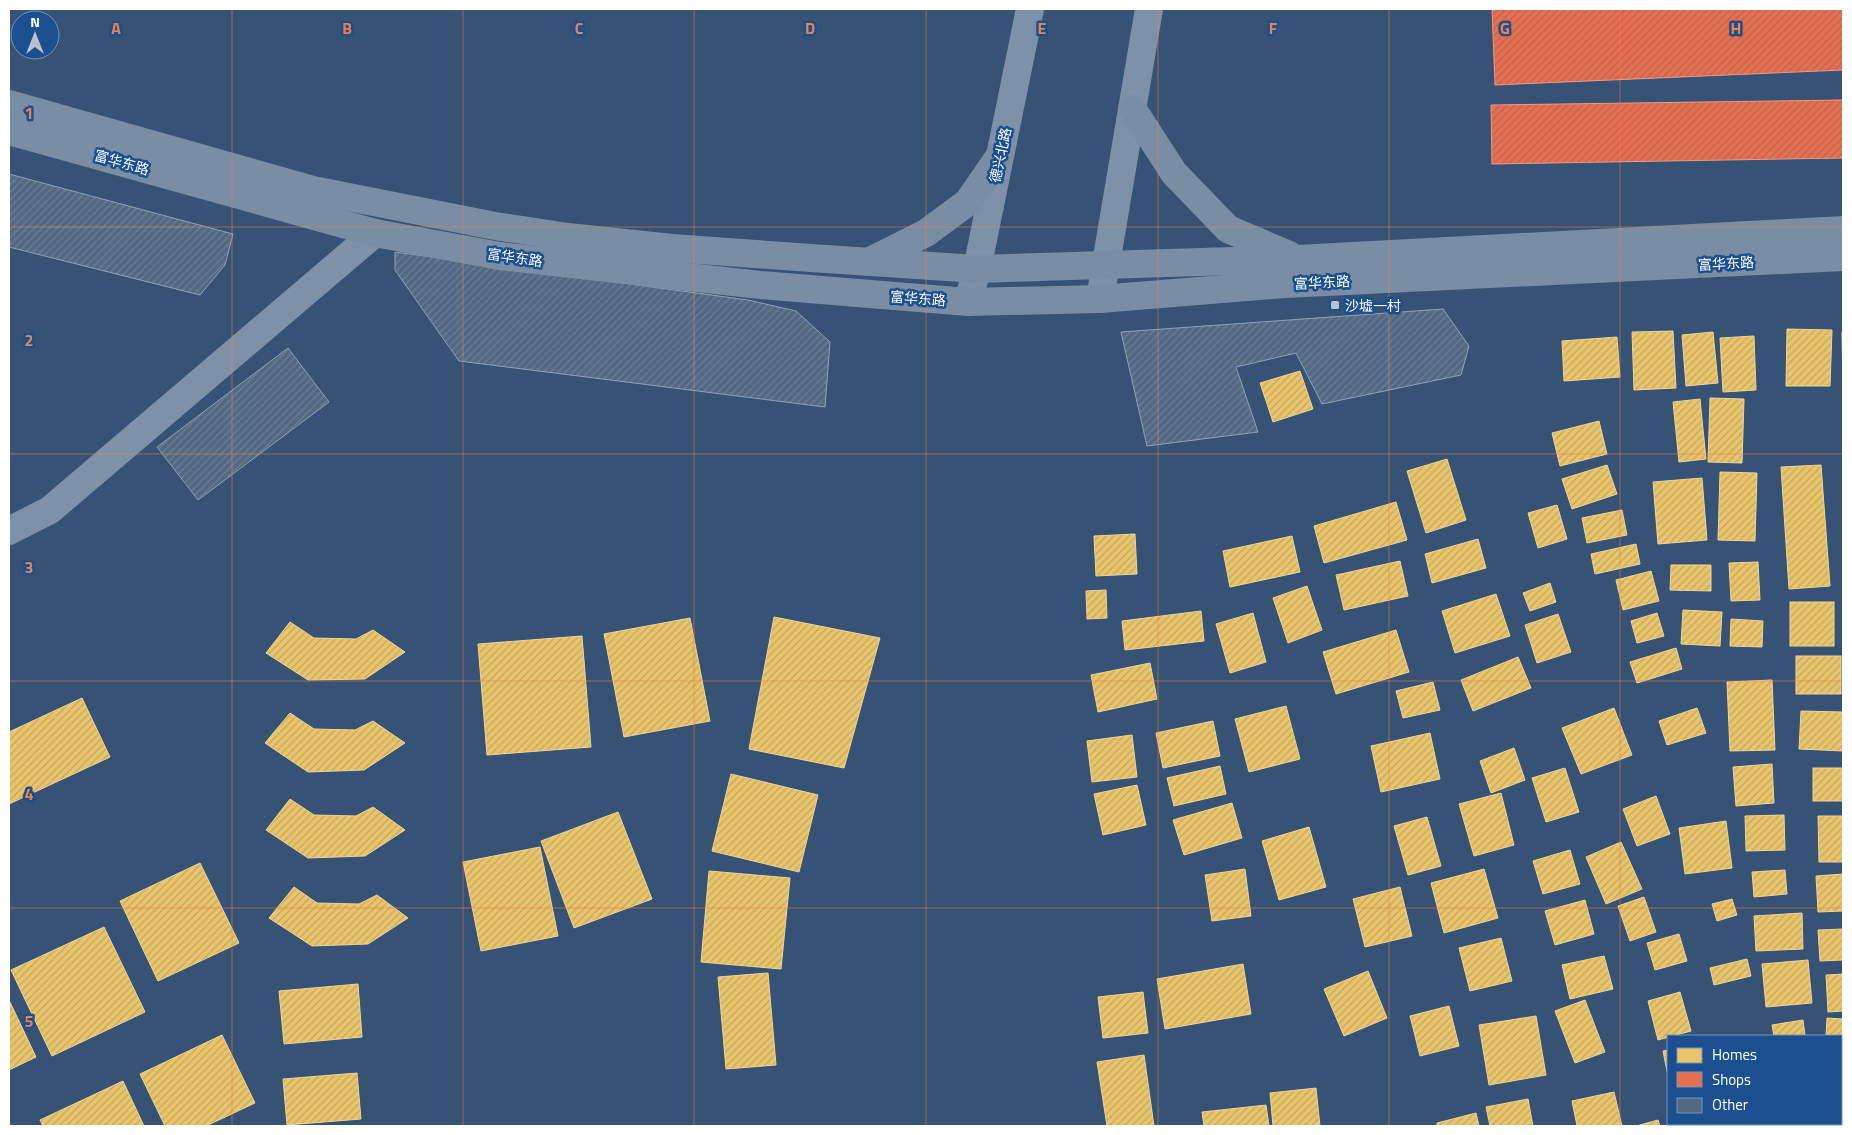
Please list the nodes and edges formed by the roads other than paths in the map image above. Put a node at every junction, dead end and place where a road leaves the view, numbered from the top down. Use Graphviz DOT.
graph roads {
  1 [pos="1030,9"];
  2 [pos="1149,9"];
  3 [pos="9,104"];
  4 [pos="1132,108"];
  5 [pos="9,131"];
  6 [pos="999,157"];
  7 [pos="1843,230"];
  8 [pos="375,233"];
  9 [pos="1843,257"];
  10 [pos="1297,259"];
  11 [pos="868,262"];
  12 [pos="1106,265"];
  13 [pos="976,269"];
  14 [pos="1100,299"];
  15 [pos="968,302"];
  16 [pos="9,531"];
  1 -- 6 [label="street, 德兴北路"];
  2 -- 4 [label="street"];
  3 -- 11 [label="main road, 富华东路"];
  4 -- 10 [label="main road"];
  4 -- 12 [label="street"];
  5 -- 8 [label="main road, 富华东路"];
  6 -- 11 [label="main road"];
  6 -- 13 [label="street, 德兴北路"];
  7 -- 10 [label="main road, 富华东路"];
  8 -- 15 [label="main road, 富华东路"];
  8 -- 16 [label="street"];
  9 -- 14 [label="main road, 富华东路"];
  10 -- 12 [label="main road, 富华东路"];
  11 -- 13 [label="main road, 富华东路"];
  12 -- 13 [label="main road, 富华东路"];
  12 -- 14 [label="street"];
  13 -- 15 [label="street, 德兴北路"];
  14 -- 15 [label="main road, 富华东路"];
}
